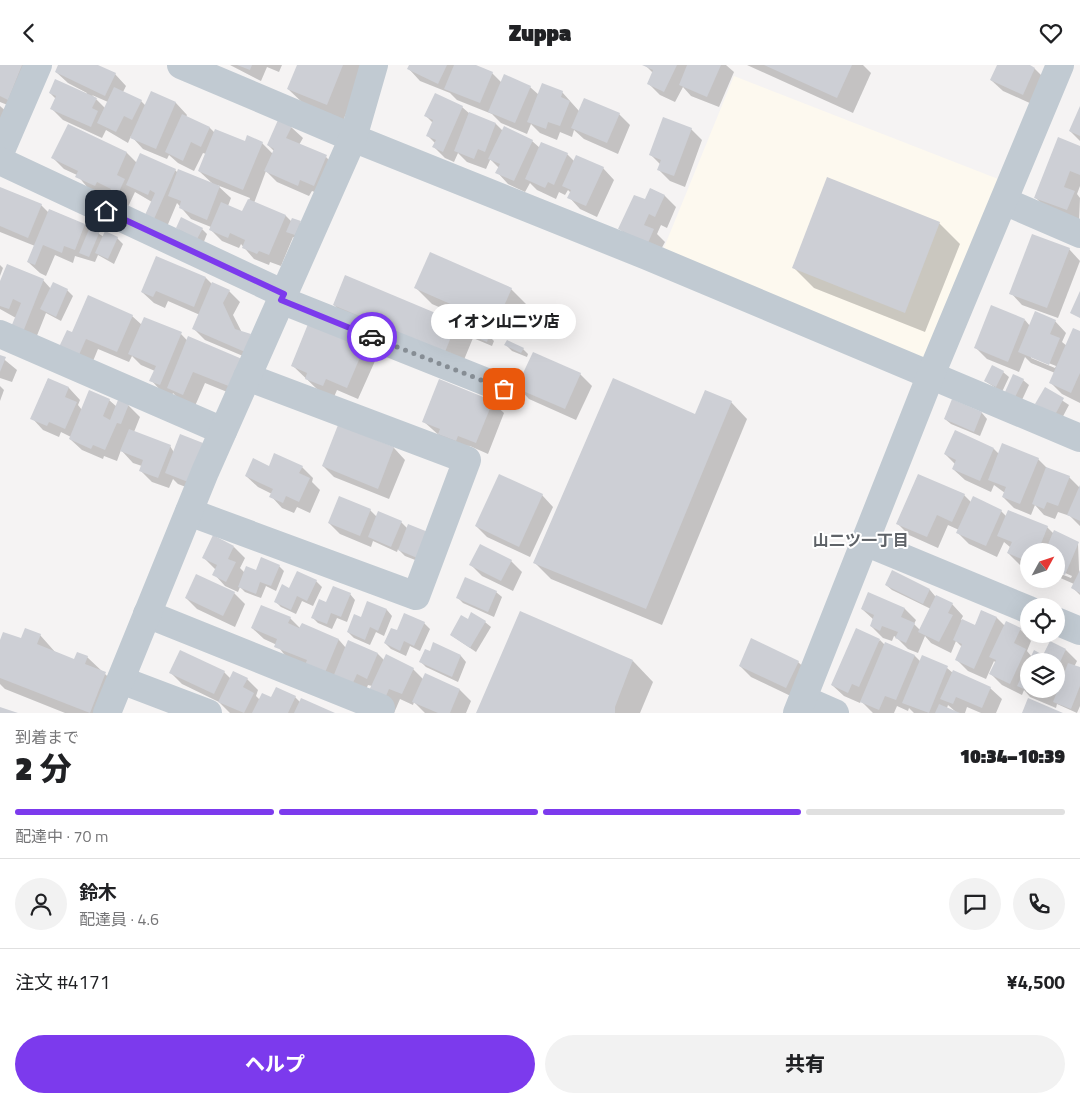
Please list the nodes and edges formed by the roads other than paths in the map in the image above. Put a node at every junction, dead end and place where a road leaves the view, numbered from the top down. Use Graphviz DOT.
graph roads {
  1 [pos="38,65"];
  2 [pos="181,65"];
  3 [pos="374,65"];
  4 [pos="1060,65"];
  5 [pos="353,138"];
  6 [pos="0,153"];
  7 [pos="0,161"];
  8 [pos="1004,201"];
  9 [pos="1080,235"];
  10 [pos="282,297"];
  11 [pos="0,334"];
  12 [pos="247,377"];
  13 [pos="930,377"];
  14 [pos="504,389"];
  15 [pos="223,431"];
  16 [pos="1080,438"];
  17 [pos="188,512"];
  18 [pos="865,542"];
  19 [pos="1020,606"];
  20 [pos="147,614"];
  21 [pos="1065,625"];
  22 [pos="1080,631"];
  23 [pos="121,679"];
  24 [pos="800,706"];
  25 [pos="381,708"];
  26 [pos="107,713"];
  27 [pos="208,713"];
  28 [pos="835,713"];
  1 -- 6 [label="street"];
  2 -- 5 [label="street"];
  3 -- 5 [label="street"];
  4 -- 8 [label="street"];
  5 -- 10 [label="street"];
  5 -- 13 [label="street"];
  7 -- 10 [label="street"];
  8 -- 9 [label="street"];
  8 -- 13 [label="street"];
  10 -- 12 [label="street"];
  10 -- 14 [label="street"];
  11 -- 15 [label="street"];
  12 -- 15 [label="street"];
  12 -- 17 [label="street"];
  13 -- 16 [label="street"];
  13 -- 18 [label="street"];
  15 -- 17 [label="street"];
  17 -- 20 [label="street"];
  18 -- 19 [label="street"];
  18 -- 24 [label="street"];
  20 -- 23 [label="street"];
  20 -- 25 [label="street"];
  21 -- 22 [label="street"];
  23 -- 26 [label="street"];
  23 -- 27 [label="street"];
  24 -- 28 [label="street"];
}
